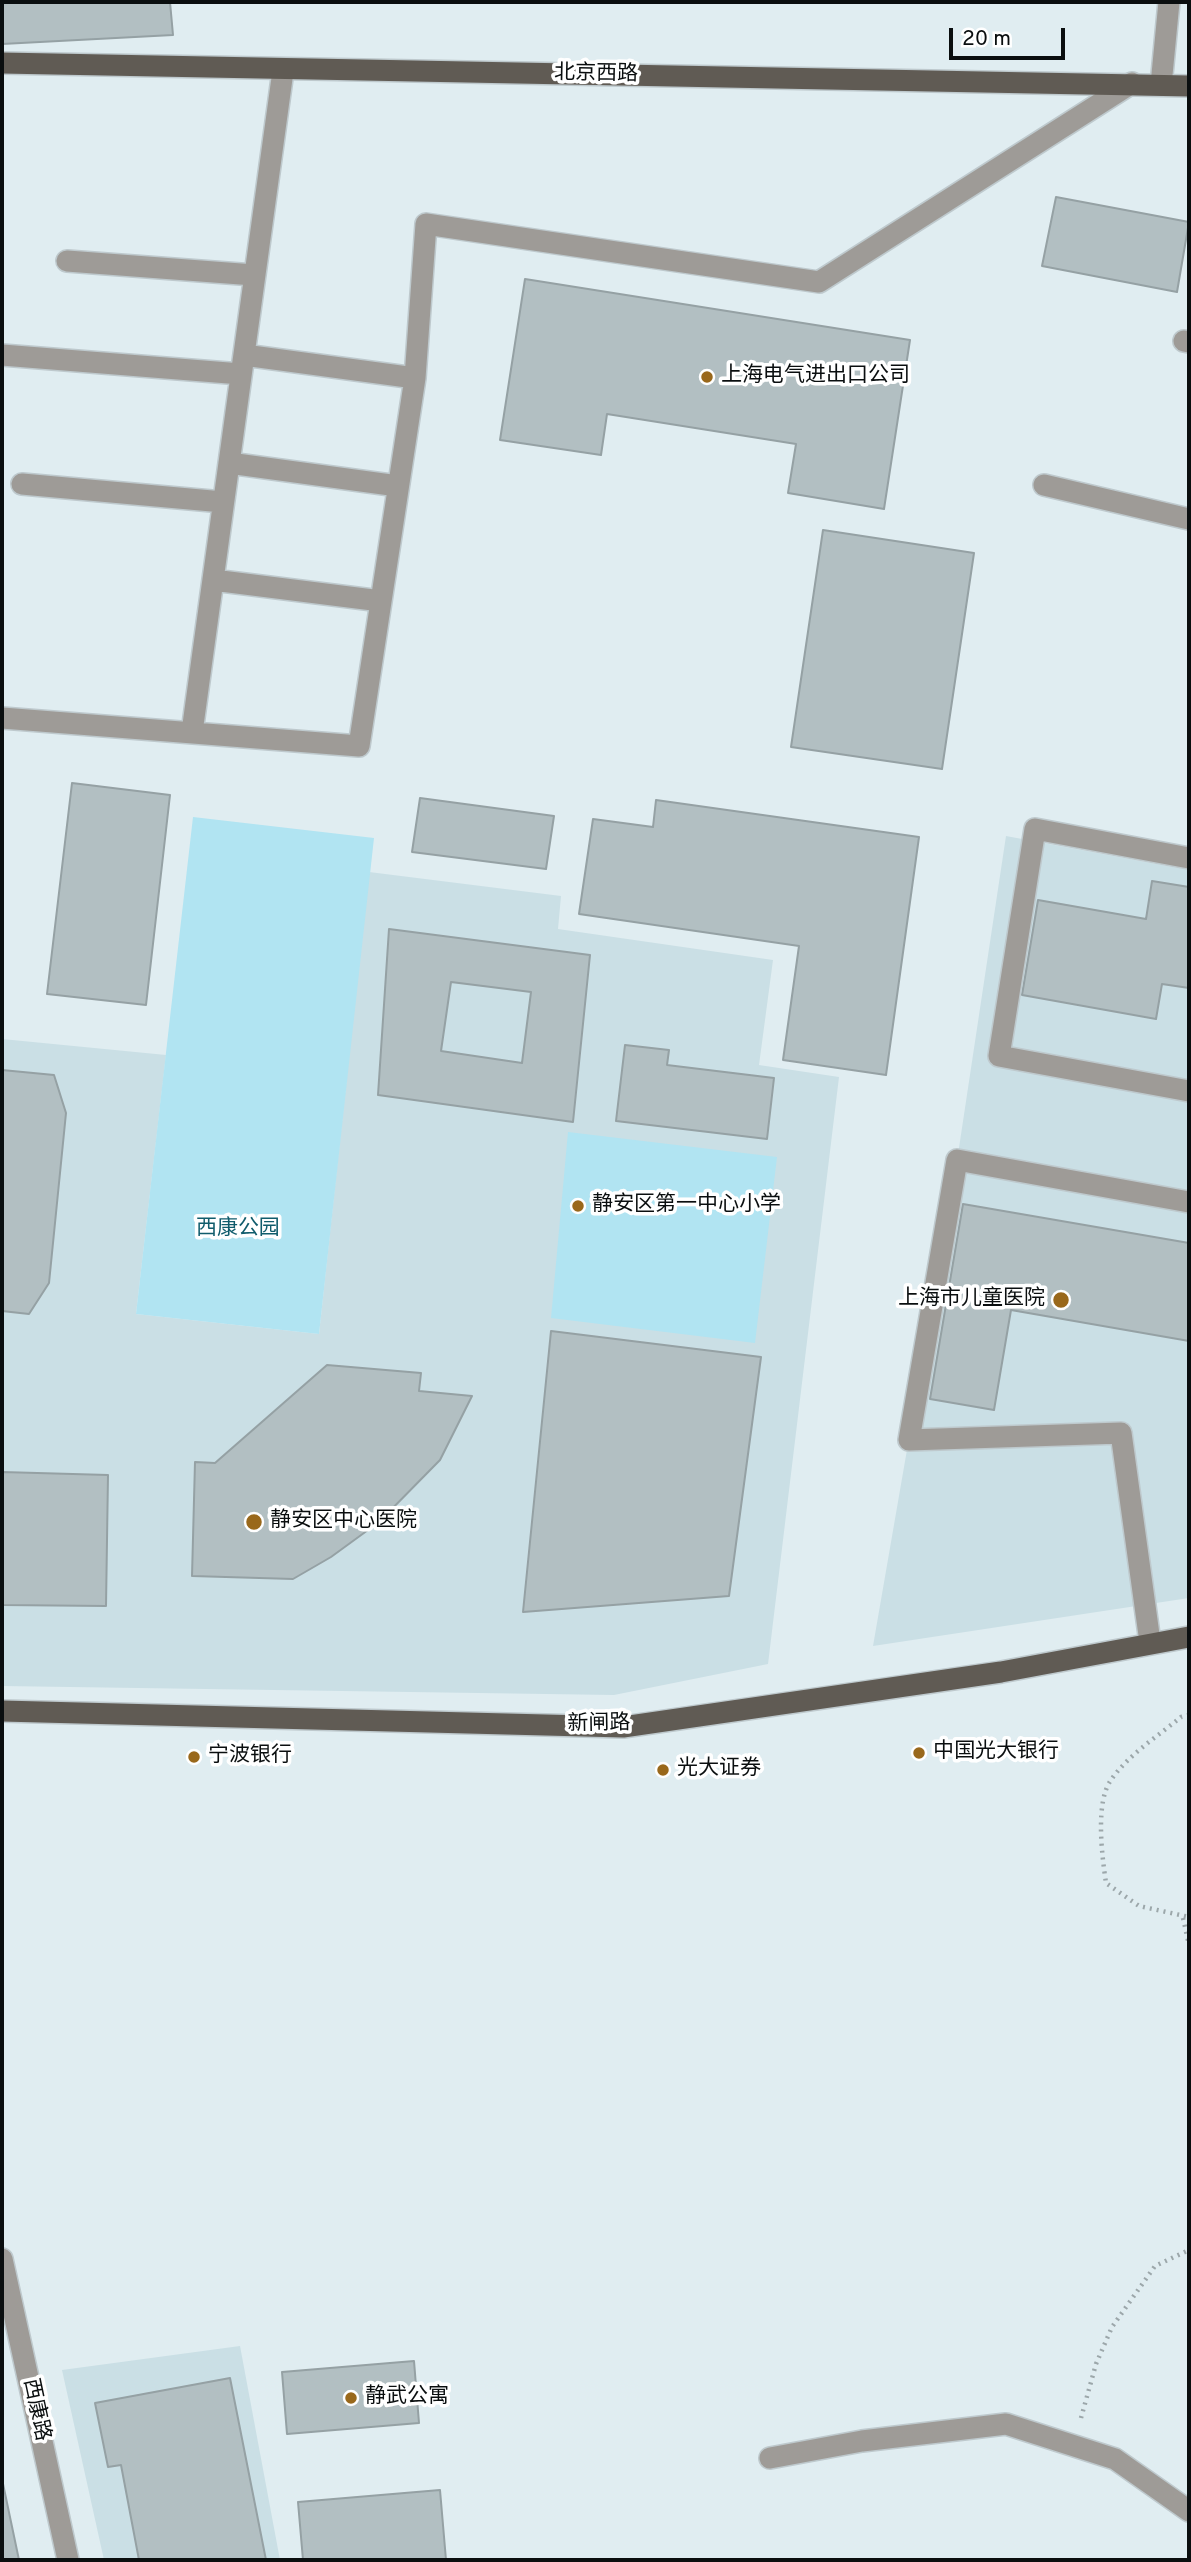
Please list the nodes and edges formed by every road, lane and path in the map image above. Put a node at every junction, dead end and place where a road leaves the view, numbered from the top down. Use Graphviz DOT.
graph roads {
  1 [pos="1169,2"];
  2 [pos="2,63"];
  3 [pos="283,71"];
  4 [pos="1132,83"];
  5 [pos="1161,85"];
  6 [pos="1189,86"];
  7 [pos="67,261"];
  8 [pos="254,275"];
  9 [pos="2,355"];
  10 [pos="242,364"];
  11 [pos="415,378"];
  12 [pos="229,463"];
  13 [pos="22,484"];
  14 [pos="1044,485"];
  15 [pos="398,486"];
  16 [pos="223,502"];
  17 [pos="1189,519"];
  18 [pos="213,580"];
  19 [pos="381,601"];
  20 [pos="2,719"];
  21 [pos="192,732"];
  22 [pos="1189,858"];
  23 [pos="1189,1091"];
  24 [pos="1189,1202"];
  25 [pos="1189,1637"];
  26 [pos="1150,1642"];
  27 [pos="2,1711"];
  28 [pos="1189,1715"];
  29 [pos="1186,1918"];
  30 [pos="1189,1945"];
  31 [pos="1189,2250"];
  32 [pos="2,2259"];
  33 [pos="1073,2445"];
  34 [pos="770,2458"];
  35 [pos="1189,2511"];
  36 [pos="68,2560"];
  1 -- 5 [label="street"];
  2 -- 3 [label="main road, 北京西路"];
  3 -- 4 [label="main road, 北京西路"];
  3 -- 8 [label="street"];
  4 -- 5 [label="main road, 北京西路"];
  4 -- 11 [label="street"];
  5 -- 6 [label="main road, 北京西路"];
  7 -- 8 [label="street"];
  8 -- 10 [label="street"];
  9 -- 10 [label="street"];
  10 -- 11 [label="street"];
  10 -- 12 [label="street"];
  11 -- 15 [label="street"];
  12 -- 15 [label="street"];
  12 -- 16 [label="street"];
  13 -- 16 [label="street"];
  14 -- 17 [label="street"];
  15 -- 19 [label="street"];
  16 -- 18 [label="street"];
  18 -- 19 [label="street"];
  18 -- 21 [label="street"];
  19 -- 21 [label="street"];
  20 -- 21 [label="street"];
  22 -- 23 [label="street"];
  24 -- 26 [label="street"];
  25 -- 26 [label="main road, 新闸路"];
  26 -- 27 [label="main road, 新闸路"];
  28 -- 29 [label="path"];
  29 -- 30 [label="path"];
  31 -- 33 [label="path"];
  32 -- 36 [label="street, 西康路"];
  33 -- 34 [label="street"];
  33 -- 35 [label="street"];
}
